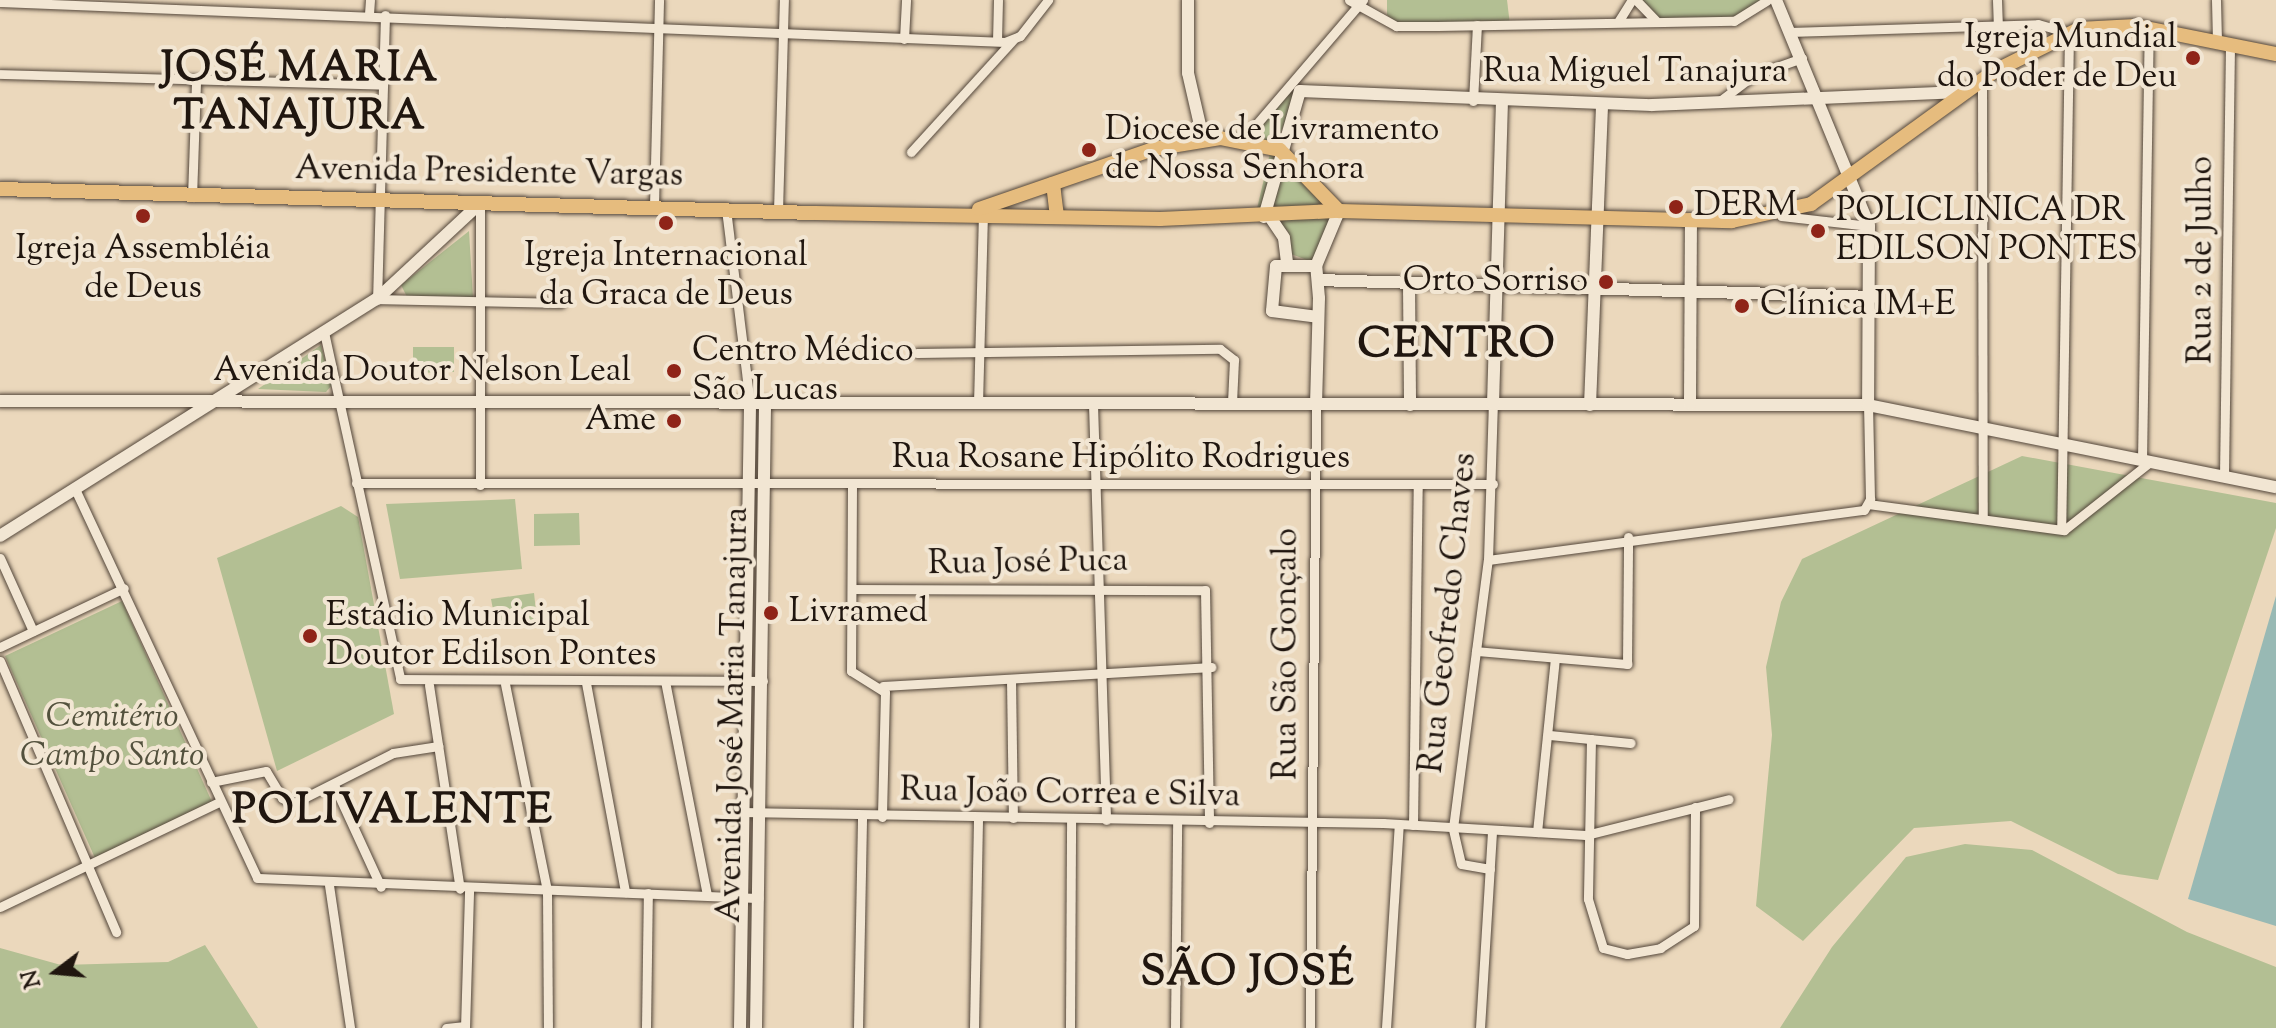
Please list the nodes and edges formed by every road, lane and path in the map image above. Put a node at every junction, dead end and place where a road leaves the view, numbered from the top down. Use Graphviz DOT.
graph roads {
  1 [pos="370,0"];
  2 [pos="659,0"];
  3 [pos="784,0"];
  4 [pos="906,0"];
  5 [pos="998,0"];
  6 [pos="1048,0"];
  7 [pos="1188,0"];
  8 [pos="1634,0"];
  9 [pos="1767,0"];
  10 [pos="1997,0"];
  11 [pos="2216,0"];
  12 [pos="1356,1"];
  13 [pos="0,2"];
  14 [pos="1777,5"];
  15 [pos="1758,10"];
  16 [pos="369,14"];
  17 [pos="385,19"];
  18 [pos="1615,23"];
  19 [pos="1662,23"];
  20 [pos="1998,24"];
  21 [pos="1477,25"];
  22 [pos="2149,28"];
  23 [pos="1789,32"];
  24 [pos="658,33"];
  25 [pos="2069,33"];
  26 [pos="783,34"];
  27 [pos="904,39"];
  28 [pos="1013,40"];
  29 [pos="997,41"];
  30 [pos="2224,43"];
  31 [pos="2276,54"];
  32 [pos="1802,58"];
  33 [pos="0,74"];
  34 [pos="196,82"];
  35 [pos="382,85"];
  36 [pos="1300,86"];
  37 [pos="1976,86"];
  38 [pos="1473,101"];
  39 [pos="1820,101"];
  40 [pos="1502,102"];
  41 [pos="1602,104"];
  42 [pos="1714,105"];
  43 [pos="1203,138"];
  44 [pos="1242,141"];
  45 [pos="1280,150"];
  46 [pos="911,152"];
  47 [pos="1854,179"];
  48 [pos="1053,184"];
  49 [pos="0,189"];
  50 [pos="192,197"];
  51 [pos="381,203"];
  52 [pos="478,206"];
  53 [pos="654,206"];
  54 [pos="726,209"];
  55 [pos="981,210"];
  56 [pos="778,211"];
  57 [pos="1339,211"];
  58 [pos="1057,216"];
  59 [pos="1781,216"];
  60 [pos="1267,217"];
  61 [pos="1501,218"];
  62 [pos="1691,219"];
  63 [pos="1597,220"];
  64 [pos="1869,226"];
  65 [pos="1287,263"];
  66 [pos="1316,266"];
  67 [pos="1318,280"];
  68 [pos="1409,284"];
  69 [pos="1499,286"];
  70 [pos="1595,287"];
  71 [pos="1693,291"];
  72 [pos="1873,297"];
  73 [pos="377,299"];
  74 [pos="561,303"];
  75 [pos="478,304"];
  76 [pos="1318,317"];
  77 [pos="324,332"];
  78 [pos="917,353"];
  79 [pos="981,353"];
  80 [pos="225,399"];
  81 [pos="340,399"];
  82 [pos="479,399"];
  83 [pos="0,401"];
  84 [pos="765,403"];
  85 [pos="1232,403"];
  86 [pos="750,404"];
  87 [pos="978,404"];
  88 [pos="1093,404"];
  89 [pos="1493,404"];
  90 [pos="1690,404"];
  91 [pos="1316,405"];
  92 [pos="1410,405"];
  93 [pos="1590,405"];
  94 [pos="1868,405"];
  95 [pos="1983,427"];
  96 [pos="2062,443"];
  97 [pos="2146,461"];
  98 [pos="2224,475"];
  99 [pos="356,483"];
  100 [pos="1094,484"];
  101 [pos="1493,484"];
  102 [pos="480,485"];
  103 [pos="852,485"];
  104 [pos="1315,485"];
  105 [pos="1418,485"];
  106 [pos="766,486"];
  107 [pos="750,487"];
  108 [pos="2276,487"];
  109 [pos="75,489"];
  110 [pos="1868,504"];
  111 [pos="1983,517"];
  112 [pos="2061,529"];
  113 [pos="0,536"];
  114 [pos="1628,537"];
  115 [pos="0,558"];
  116 [pos="1488,560"];
  117 [pos="124,588"];
  118 [pos="1095,588"];
  119 [pos="852,589"];
  120 [pos="33,631"];
  121 [pos="0,647"];
  122 [pos="1476,651"];
  123 [pos="1555,659"];
  124 [pos="0,661"];
  125 [pos="1211,667"];
  126 [pos="1106,672"];
  127 [pos="1011,679"];
  128 [pos="665,681"];
  129 [pos="746,681"];
  130 [pos="763,681"];
  131 [pos="586,683"];
  132 [pos="505,684"];
  133 [pos="429,685"];
  134 [pos="883,686"];
  135 [pos="1549,735"];
  136 [pos="1591,739"];
  137 [pos="1631,743"];
  138 [pos="438,746"];
  139 [pos="211,782"];
  140 [pos="334,785"];
  141 [pos="1729,799"];
  142 [pos="219,802"];
  143 [pos="1695,807"];
  144 [pos="742,812"];
  145 [pos="760,813"];
  146 [pos="862,816"];
  147 [pos="882,817"];
  148 [pos="978,818"];
  149 [pos="1013,818"];
  150 [pos="1071,819"];
  151 [pos="1106,820"];
  152 [pos="1177,822"];
  153 [pos="1209,823"];
  154 [pos="1314,823"];
  155 [pos="1399,824"];
  156 [pos="1413,825"];
  157 [pos="1453,828"];
  158 [pos="1492,831"];
  159 [pos="1537,832"];
  160 [pos="1586,835"];
  161 [pos="91,866"];
  162 [pos="1490,869"];
  163 [pos="329,885"];
  164 [pos="381,887"];
  165 [pos="464,889"];
  166 [pos="547,891"];
  167 [pos="625,892"];
  168 [pos="648,893"];
  169 [pos="707,895"];
  170 [pos="743,897"];
  171 [pos="759,898"];
  172 [pos="0,907"];
  173 [pos="116,932"];
  174 [pos="740,1012"];
  175 [pos="757,1013"];
  176 [pos="465,1027"];
  177 [pos="350,1028"];
  178 [pos="446,1028"];
  179 [pos="548,1028"];
  180 [pos="646,1028"];
  181 [pos="740,1028"];
  182 [pos="756,1028"];
  183 [pos="858,1028"];
  184 [pos="974,1028"];
  185 [pos="1070,1028"];
  186 [pos="1175,1028"];
  187 [pos="1310,1028"];
  188 [pos="1386,1028"];
  189 [pos="1480,1028"];
  1 -- 16 [label="street"];
  2 -- 24 [label="street"];
  3 -- 26 [label="street"];
  4 -- 27 [label="street"];
  5 -- 29 [label="street"];
  6 -- 28 [label="street"];
  7 -- 43 [label="street"];
  8 -- 18 [label="street"];
  8 -- 19 [label="street"];
  9 -- 15 [label="street"];
  10 -- 20 [label="street"];
  11 -- 30 [label="street, Rua 2 de Julho"];
  12 -- 21 [label="street"];
  12 -- 36 [label="street"];
  13 -- 16 [label="street"];
  14 -- 15 [label="street"];
  14 -- 23 [label="street"];
  15 -- 19 [label="street"];
  16 -- 17 [label="street"];
  17 -- 24 [label="street"];
  17 -- 35 [label="street"];
  18 -- 19 [label="street"];
  18 -- 21 [label="street"];
  20 -- 23 [label="street"];
  20 -- 25 [label="street"];
  21 -- 38 [label="street"];
  22 -- 25 [label="main road"];
  22 -- 30 [label="main road"];
  22 -- 97 [label="street"];
  23 -- 32 [label="street"];
  24 -- 26 [label="street"];
  24 -- 53 [label="street"];
  25 -- 37 [label="main road"];
  25 -- 96 [label="street"];
  26 -- 27 [label="street"];
  26 -- 56 [label="street"];
  27 -- 29 [label="street"];
  28 -- 29 [label="street"];
  28 -- 46 [label="street"];
  30 -- 31 [label="main road"];
  30 -- 98 [label="street, Rua 2 de Julho"];
  32 -- 39 [label="street"];
  32 -- 42 [label="street"];
  33 -- 34 [label="street"];
  34 -- 35 [label="street"];
  34 -- 50 [label="street"];
  35 -- 51 [label="street"];
  36 -- 38 [label="street, Rua Miguel Tanajura"];
  36 -- 44 [label="street"];
  36 -- 45 [label="street"];
  37 -- 39 [label="street, Rua Miguel Tanajura"];
  37 -- 47 [label="main road"];
  37 -- 95 [label="street"];
  38 -- 40 [label="street, Rua Miguel Tanajura"];
  39 -- 42 [label="street, Rua Miguel Tanajura"];
  39 -- 47 [label="street"];
  40 -- 41 [label="street, Rua Miguel Tanajura"];
  40 -- 61 [label="street"];
  41 -- 42 [label="street, Rua Miguel Tanajura"];
  41 -- 63 [label="street"];
  43 -- 44 [label="main road"];
  43 -- 48 [label="main road"];
  44 -- 45 [label="main road"];
  45 -- 57 [label="main road"];
  45 -- 60 [label="street"];
  47 -- 59 [label="main road"];
  47 -- 64 [label="street"];
  48 -- 55 [label="main road"];
  48 -- 58 [label="main road"];
  49 -- 50 [label="main road, Avenida Presidente Vargas"];
  50 -- 51 [label="main road, Avenida Presidente Vargas"];
  51 -- 52 [label="main road, Avenida Presidente Vargas"];
  51 -- 73 [label="street"];
  52 -- 53 [label="main road, Avenida Presidente Vargas"];
  52 -- 73 [label="street"];
  52 -- 75 [label="street"];
  53 -- 54 [label="main road, Avenida Presidente Vargas"];
  54 -- 56 [label="main road, Avenida Presidente Vargas"];
  54 -- 86 [label="street"];
  55 -- 56 [label="main road, Avenida Presidente Vargas"];
  55 -- 58 [label="main road, Avenida Presidente Vargas"];
  55 -- 79 [label="street"];
  57 -- 60 [label="main road, Avenida Presidente Vargas"];
  57 -- 61 [label="main road, Avenida Presidente Vargas"];
  57 -- 66 [label="street"];
  58 -- 60 [label="main road, Avenida Presidente Vargas"];
  59 -- 62 [label="main road, Avenida Presidente Vargas"];
  59 -- 64 [label="street"];
  60 -- 65 [label="street"];
  61 -- 63 [label="main road, Avenida Presidente Vargas"];
  61 -- 69 [label="street"];
  62 -- 63 [label="main road, Avenida Presidente Vargas"];
  62 -- 71 [label="street"];
  63 -- 70 [label="street"];
  64 -- 72 [label="street"];
  65 -- 66 [label="street"];
  65 -- 76 [label="street"];
  66 -- 67 [label="street, Rua São Gonçalo"];
  67 -- 68 [label="street"];
  67 -- 76 [label="street, Rua São Gonçalo"];
  68 -- 69 [label="street"];
  68 -- 92 [label="street"];
  69 -- 70 [label="street"];
  69 -- 89 [label="street"];
  70 -- 71 [label="street"];
  70 -- 93 [label="street"];
  71 -- 72 [label="street"];
  71 -- 90 [label="street"];
  72 -- 94 [label="street"];
  73 -- 75 [label="street"];
  73 -- 77 [label="street"];
  74 -- 75 [label="street"];
  75 -- 82 [label="street"];
  76 -- 91 [label="street, Rua São Gonçalo"];
  77 -- 80 [label="street"];
  77 -- 81 [label="street"];
  78 -- 79 [label="street"];
  79 -- 85 [label="street"];
  79 -- 87 [label="street"];
  80 -- 81 [label="street, Avenida Doutor Nelson Leal"];
  80 -- 83 [label="street, Avenida Doutor Nelson Leal"];
  80 -- 109 [label="street"];
  81 -- 82 [label="street, Avenida Doutor Nelson Leal"];
  81 -- 99 [label="street"];
  82 -- 86 [label="street, Avenida Doutor Nelson Leal"];
  82 -- 102 [label="street"];
  84 -- 86 [label="street, Avenida Doutor Nelson Leal"];
  84 -- 87 [label="street, Avenida Doutor Nelson Leal"];
  84 -- 106 [label="street, Avenida José Maria Tanajura"];
  85 -- 88 [label="street, Avenida Doutor Nelson Leal"];
  85 -- 91 [label="street, Avenida Doutor Nelson Leal"];
  86 -- 107 [label="street, Avenida José Maria Tanajura"];
  87 -- 88 [label="street, Avenida Doutor Nelson Leal"];
  88 -- 100 [label="street"];
  89 -- 92 [label="street, Avenida Doutor Nelson Leal"];
  89 -- 93 [label="street, Avenida Doutor Nelson Leal"];
  89 -- 101 [label="street, Rua Geofredo Chaves"];
  90 -- 93 [label="street, Avenida Doutor Nelson Leal"];
  90 -- 94 [label="street, Avenida Doutor Nelson Leal"];
  91 -- 92 [label="street, Avenida Doutor Nelson Leal"];
  91 -- 104 [label="street, Rua São Gonçalo"];
  94 -- 95 [label="street, Avenida Doutor Nelson Leal"];
  94 -- 110 [label="street"];
  95 -- 96 [label="street, Avenida Doutor Nelson Leal"];
  95 -- 111 [label="street"];
  96 -- 97 [label="street, Avenida Doutor Nelson Leal"];
  96 -- 112 [label="street"];
  97 -- 98 [label="street, Avenida Doutor Nelson Leal"];
  97 -- 112 [label="street"];
  98 -- 108 [label="street, Avenida Doutor Nelson Leal"];
  99 -- 102 [label="street, Rua Rosane Hipólito Rodrigues"];
  99 -- 133 [label="street"];
  100 -- 103 [label="street, Rua Rosane Hipólito Rodrigues"];
  100 -- 104 [label="street, Rua Rosane Hipólito Rodrigues"];
  100 -- 118 [label="street"];
  101 -- 105 [label="street, Rua Rosane Hipólito Rodrigues"];
  101 -- 116 [label="street, Rua Geofredo Chaves"];
  102 -- 107 [label="street, Rua Rosane Hipólito Rodrigues"];
  103 -- 106 [label="street, Rua Rosane Hipólito Rodrigues"];
  103 -- 119 [label="street"];
  104 -- 105 [label="street, Rua Rosane Hipólito Rodrigues"];
  104 -- 154 [label="street, Rua São Gonçalo"];
  105 -- 156 [label="street"];
  106 -- 107 [label="street, Rua Rosane Hipólito Rodrigues"];
  106 -- 130 [label="street, Avenida José Maria Tanajura"];
  107 -- 129 [label="street, Avenida José Maria Tanajura"];
  109 -- 113 [label="street"];
  109 -- 117 [label="street"];
  110 -- 111 [label="street"];
  110 -- 114 [label="street"];
  111 -- 112 [label="street"];
  114 -- 116 [label="street"];
  114 -- 123 [label="street"];
  115 -- 120 [label="street"];
  116 -- 122 [label="street, Rua Geofredo Chaves"];
  117 -- 120 [label="street"];
  117 -- 139 [label="street"];
  118 -- 119 [label="street, Rua José Puca"];
  118 -- 125 [label="street, Rua José Puca"];
  118 -- 126 [label="street"];
  119 -- 134 [label="street"];
  120 -- 121 [label="street"];
  122 -- 123 [label="street"];
  122 -- 157 [label="street, Rua Geofredo Chaves"];
  123 -- 135 [label="street"];
  124 -- 161 [label="street"];
  125 -- 126 [label="street"];
  125 -- 153 [label="street"];
  126 -- 127 [label="street"];
  126 -- 151 [label="street"];
  127 -- 134 [label="street"];
  127 -- 149 [label="street"];
  128 -- 129 [label="street"];
  128 -- 131 [label="street"];
  128 -- 169 [label="street"];
  129 -- 130 [label="street"];
  129 -- 144 [label="street, Avenida José Maria Tanajura"];
  130 -- 145 [label="street, Avenida José Maria Tanajura"];
  131 -- 132 [label="street"];
  131 -- 167 [label="street"];
  132 -- 133 [label="street"];
  132 -- 166 [label="street"];
  133 -- 138 [label="street"];
  134 -- 147 [label="street"];
  135 -- 136 [label="street"];
  135 -- 159 [label="street"];
  136 -- 137 [label="street"];
  136 -- 160 [label="street"];
  138 -- 140 [label="street"];
  138 -- 165 [label="street"];
  139 -- 140 [label="street"];
  139 -- 142 [label="street"];
  140 -- 164 [label="street"];
  141 -- 143 [label="street, Rua João Correa e Silva"];
  142 -- 161 [label="street"];
  142 -- 163 [label="street"];
  143 -- 160 [label="street, Rua João Correa e Silva"];
  143 -- 160 [label="street"];
  144 -- 145 [label="street, Rua João Correa e Silva"];
  144 -- 170 [label="street, Avenida José Maria Tanajura"];
  145 -- 146 [label="street, Rua João Correa e Silva"];
  145 -- 171 [label="street, Avenida José Maria Tanajura"];
  146 -- 147 [label="street, Rua João Correa e Silva"];
  146 -- 183 [label="street"];
  147 -- 148 [label="street, Rua João Correa e Silva"];
  148 -- 149 [label="street, Rua João Correa e Silva"];
  148 -- 184 [label="street"];
  149 -- 150 [label="street, Rua João Correa e Silva"];
  150 -- 151 [label="street, Rua João Correa e Silva"];
  150 -- 185 [label="street"];
  151 -- 152 [label="street, Rua João Correa e Silva"];
  152 -- 153 [label="street, Rua João Correa e Silva"];
  152 -- 186 [label="street"];
  153 -- 154 [label="street, Rua João Correa e Silva"];
  154 -- 155 [label="street, Rua João Correa e Silva"];
  154 -- 187 [label="street, Rua São Gonçalo"];
  155 -- 156 [label="street, Rua João Correa e Silva"];
  155 -- 188 [label="street"];
  156 -- 157 [label="street, Rua João Correa e Silva"];
  157 -- 158 [label="street, Rua João Correa e Silva"];
  157 -- 162 [label="street"];
  158 -- 159 [label="street, Rua João Correa e Silva"];
  158 -- 162 [label="street"];
  159 -- 160 [label="street, Rua João Correa e Silva"];
  161 -- 172 [label="street"];
  161 -- 173 [label="street"];
  162 -- 189 [label="street"];
  163 -- 164 [label="street"];
  163 -- 177 [label="street"];
  164 -- 165 [label="street"];
  165 -- 166 [label="street"];
  165 -- 176 [label="street"];
  166 -- 167 [label="street"];
  166 -- 179 [label="street"];
  167 -- 168 [label="street"];
  168 -- 169 [label="street"];
  168 -- 180 [label="street"];
  169 -- 170 [label="street"];
  170 -- 171 [label="street"];
  170 -- 174 [label="street, Avenida José Maria Tanajura"];
  171 -- 175 [label="street, Avenida José Maria Tanajura"];
  174 -- 175 [label="street"];
  174 -- 181 [label="street, Avenida José Maria Tanajura"];
  175 -- 182 [label="street, Avenida José Maria Tanajura"];
  176 -- 178 [label="street"];
}
